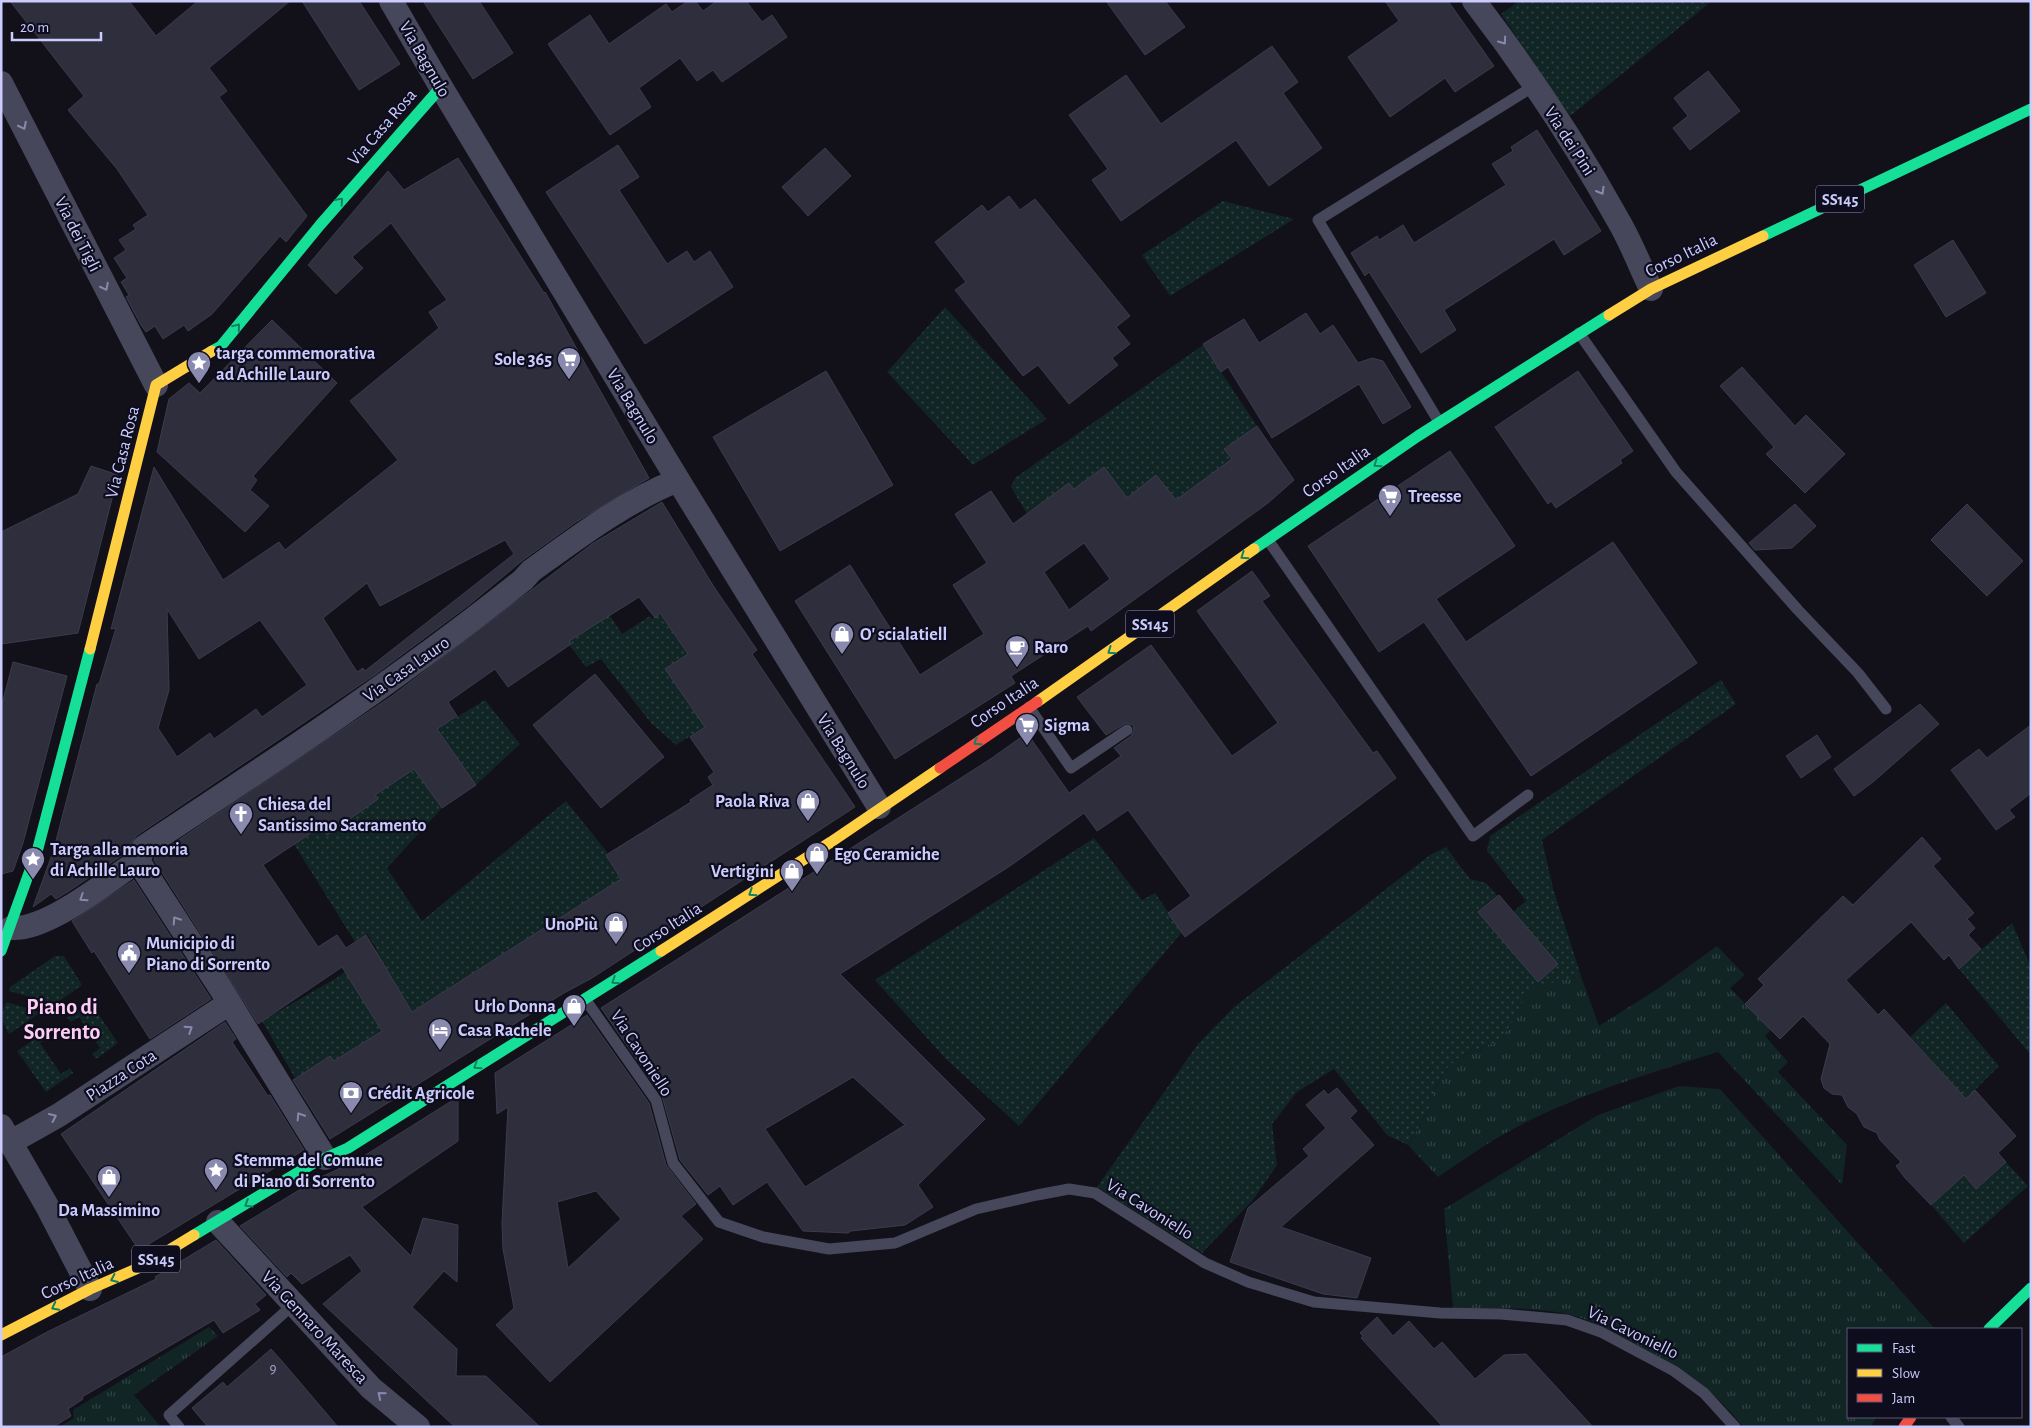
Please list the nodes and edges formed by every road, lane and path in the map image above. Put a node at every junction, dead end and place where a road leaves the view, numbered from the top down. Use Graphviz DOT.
graph roads {
  1 [pos="392,1"];
  2 [pos="1474,1"];
  3 [pos="1,83"];
  4 [pos="1534,86"];
  5 [pos="441,87"];
  6 [pos="2031,109"];
  7 [pos="1651,289"];
  8 [pos="1579,333"];
  9 [pos="156,386"];
  10 [pos="1439,422"];
  11 [pos="678,480"];
  12 [pos="1268,540"];
  13 [pos="1028,707"];
  14 [pos="1886,709"];
  15 [pos="1127,730"];
  16 [pos="1528,794"];
  17 [pos="879,807"];
  18 [pos="138,861"];
  19 [pos="11,928"];
  20 [pos="1,951"];
  21 [pos="584,999"];
  22 [pos="228,1004"];
  23 [pos="6,1134"];
  24 [pos="325,1158"];
  25 [pos="218,1222"];
  26 [pos="2031,1288"];
  27 [pos="90,1289"];
  28 [pos="294,1304"];
  29 [pos="1990,1328"];
  30 [pos="1,1335"];
  31 [pos="180,1427"];
  32 [pos="418,1427"];
  33 [pos="1735,1427"];
  1 -- 5 [label="street, Via Bagnulo"];
  2 -- 4 [label="street, Via dei Pini, one-way"];
  3 -- 9 [label="street, Via dei Tigli, one-way"];
  4 -- 7 [label="street, Via dei Pini, one-way"];
  4 -- 10 [label="lane"];
  9 -- 5 [label="main road, Via Casa Rosa, one-way"];
  5 -- 11 [label="street, Via Bagnulo"];
  6 -- 7 [label="main road, Corso Italia / SS145"];
  7 -- 8 [label="main road, Corso Italia / SS145"];
  8 -- 10 [label="main road, Corso Italia / SS145"];
  8 -- 14 [label="lane"];
  9 -- 19 [label="main road, Via Casa Rosa"];
  10 -- 12 [label="main road, Corso Italia / SS145, one-way"];
  11 -- 17 [label="street, Via Bagnulo"];
  11 -- 18 [label="street, Via Casa Lauro"];
  12 -- 13 [label="main road, Corso Italia / SS145, one-way"];
  12 -- 16 [label="lane"];
  13 -- 15 [label="lane"];
  13 -- 17 [label="main road, Corso Italia / SS145, one-way"];
  17 -- 21 [label="main road, Corso Italia / SS145, one-way"];
  18 -- 19 [label="street, one-way"];
  22 -- 18 [label="street, one-way"];
  19 -- 20 [label="main road"];
  21 -- 24 [label="main road, Corso Italia / SS145, one-way"];
  21 -- 33 [label="lane, Via Cavoniello"];
  23 -- 22 [label="street, Piazza Cota, one-way"];
  24 -- 22 [label="street, one-way"];
  23 -- 27 [label="street, Piazza Cota"];
  24 -- 25 [label="main road, Corso Italia / SS145, one-way"];
  25 -- 27 [label="main road, Corso Italia / SS145, one-way"];
  25 -- 28 [label="street, Via Gennaro Maresca"];
  26 -- 29 [label="main road"];
  27 -- 30 [label="main road, Corso Italia / SS145, one-way"];
  28 -- 31 [label="lane"];
  32 -- 28 [label="street, Via Gennaro Maresca, one-way"];
}
